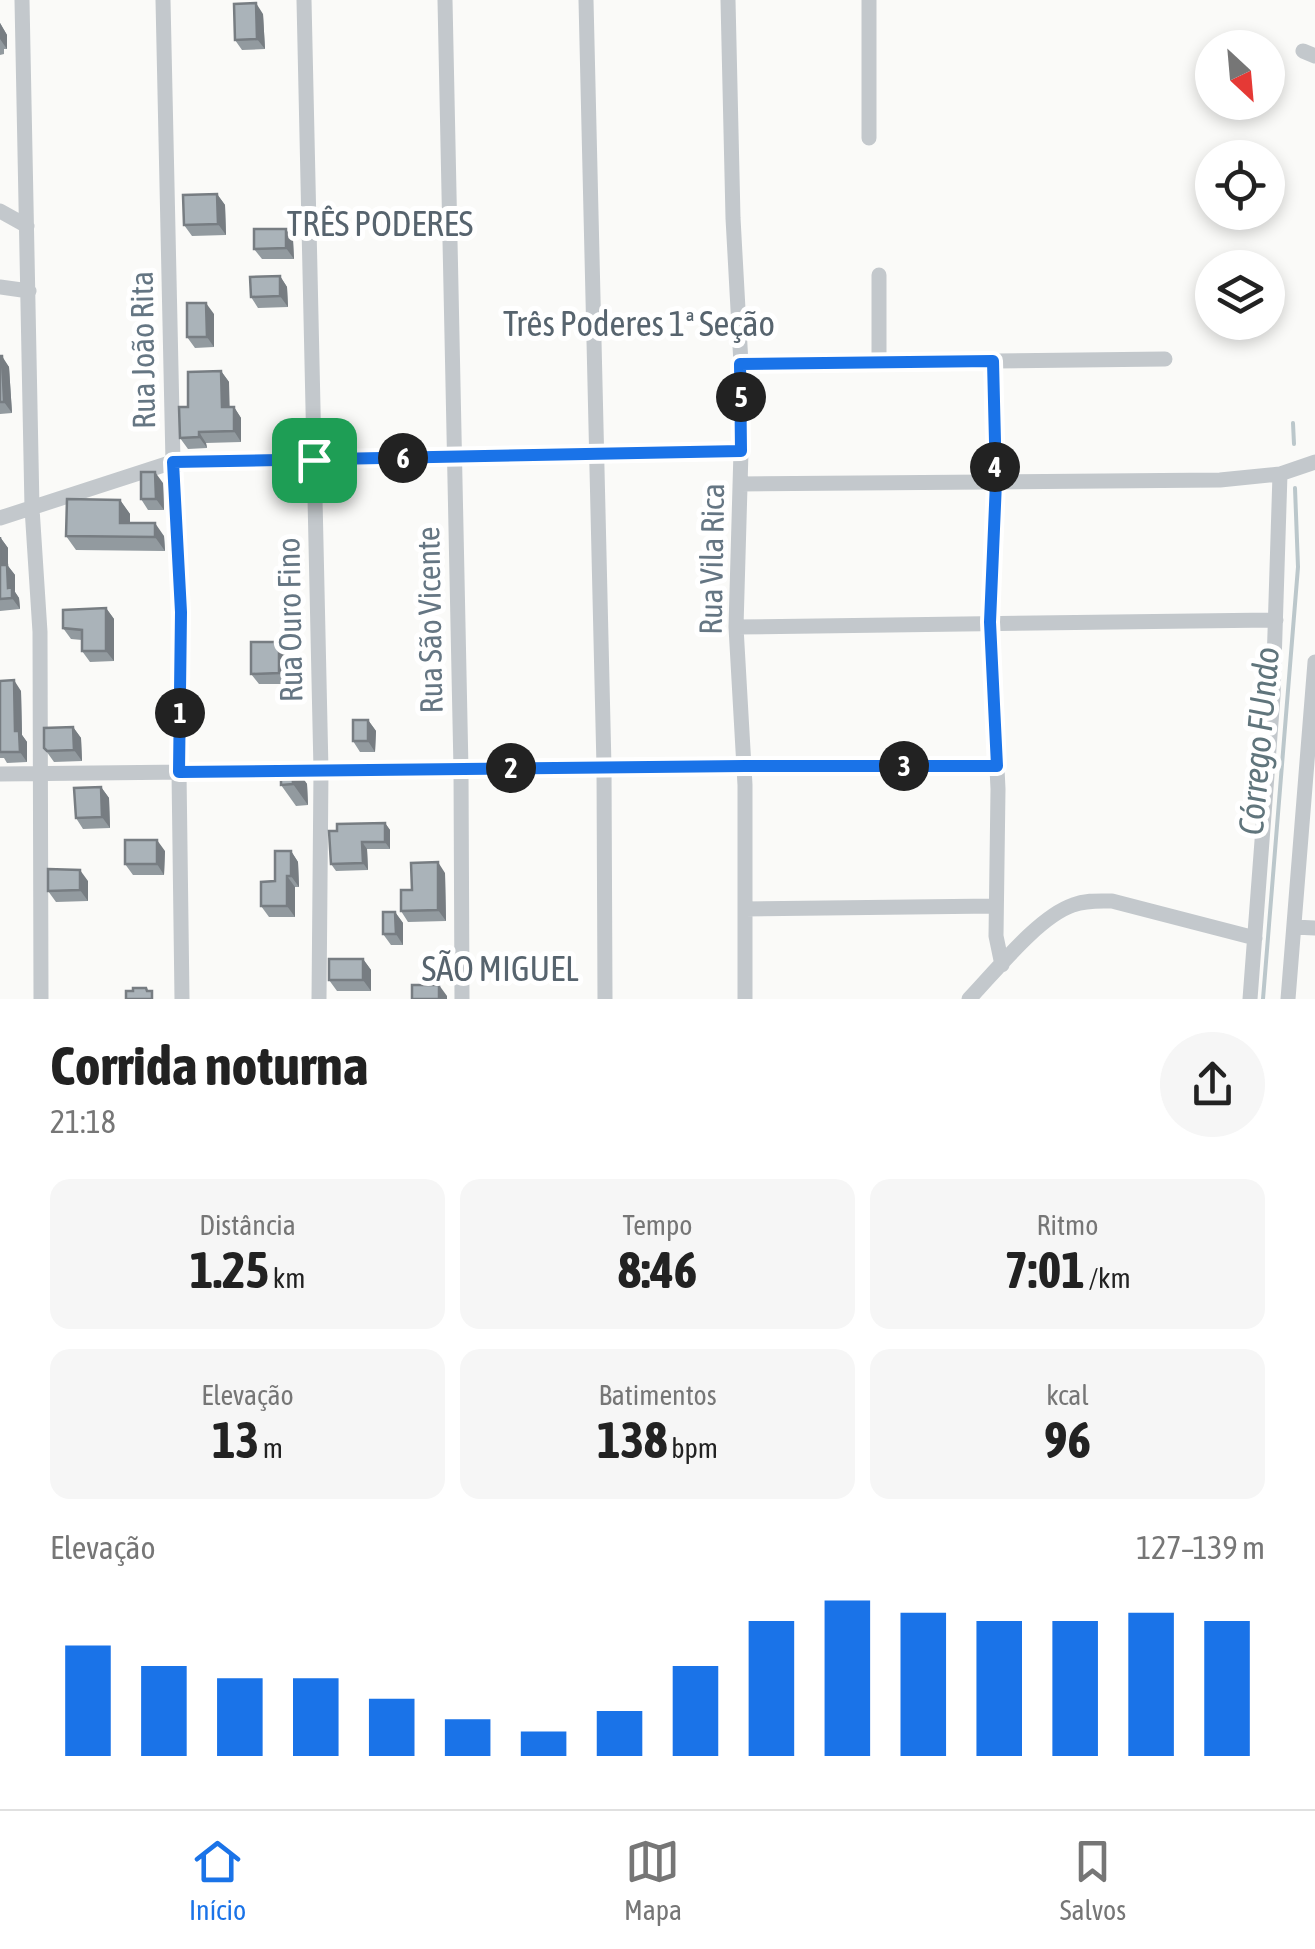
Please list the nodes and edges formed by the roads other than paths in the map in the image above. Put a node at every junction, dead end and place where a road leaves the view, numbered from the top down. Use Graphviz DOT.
graph roads {
  1 [pos="22,0"];
  2 [pos="163,0"];
  3 [pos="304,0"];
  4 [pos="444,0"];
  5 [pos="586,0"];
  6 [pos="728,0"];
  7 [pos="869,0"];
  8 [pos="869,138"];
  9 [pos="0,210"];
  10 [pos="26,226"];
  11 [pos="878,275"];
  12 [pos="0,287"];
  13 [pos="28,291"];
  14 [pos="1164,359"];
  15 [pos="993,361"];
  16 [pos="879,362"];
  17 [pos="740,364"];
  18 [pos="741,451"];
  19 [pos="596,455"];
  20 [pos="454,457"];
  21 [pos="314,460"];
  22 [pos="173,462"];
  23 [pos="1303,469"];
  24 [pos="996,482"];
  25 [pos="740,484"];
  26 [pos="32,508"];
  27 [pos="0,518"];
  28 [pos="1276,620"];
  29 [pos="990,622"];
  30 [pos="736,628"];
  31 [pos="1315,662"];
  32 [pos="744,766"];
  33 [pos="997,766"];
  34 [pos="604,767"];
  35 [pos="460,769"];
  36 [pos="320,770"];
  37 [pos="179,772"];
  38 [pos="0,774"];
  39 [pos="39,774"];
  40 [pos="995,906"];
  41 [pos="745,909"];
  42 [pos="1294,927"];
  43 [pos="1315,928"];
  44 [pos="1256,938"];
  45 [pos="1002,965"];
  46 [pos="41,999"];
  47 [pos="182,999"];
  48 [pos="319,999"];
  49 [pos="462,999"];
  50 [pos="605,999"];
  51 [pos="745,999"];
  52 [pos="970,999"];
  53 [pos="1250,999"];
  54 [pos="1288,999"];
  1 -- 10 [label="street"];
  2 -- 22 [label="street, Rua João Rita"];
  3 -- 21 [label="street, Rua Ouro Fino"];
  4 -- 20 [label="street, Rua São Vicente"];
  5 -- 19 [label="street"];
  6 -- 17 [label="street, Rua Vila Rica"];
  7 -- 8 [label="street"];
  9 -- 10 [label="street"];
  10 -- 13 [label="street"];
  11 -- 16 [label="street"];
  12 -- 13 [label="street"];
  13 -- 26 [label="street"];
  14 -- 15 [label="street"];
  15 -- 16 [label="street"];
  15 -- 24 [label="street"];
  16 -- 17 [label="street"];
  17 -- 18 [label="street, Rua Vila Rica"];
  18 -- 19 [label="street"];
  18 -- 25 [label="street, Rua Vila Rica"];
  19 -- 20 [label="street"];
  19 -- 34 [label="street"];
  20 -- 21 [label="street"];
  20 -- 35 [label="street, Rua São Vicente"];
  21 -- 22 [label="street"];
  21 -- 36 [label="street, Rua Ouro Fino"];
  22 -- 26 [label="street"];
  22 -- 37 [label="street, Rua João Rita"];
  23 -- 24 [label="street"];
  23 -- 28 [label="street"];
  24 -- 25 [label="street"];
  24 -- 29 [label="street"];
  25 -- 30 [label="street, Rua Vila Rica"];
  26 -- 27 [label="street"];
  26 -- 39 [label="street"];
  28 -- 29 [label="street"];
  28 -- 44 [label="street"];
  29 -- 30 [label="street"];
  29 -- 33 [label="street"];
  30 -- 32 [label="street, Rua Vila Rica"];
  31 -- 42 [label="street"];
  32 -- 33 [label="street"];
  32 -- 34 [label="street"];
  32 -- 41 [label="street, Rua Vila Rica"];
  33 -- 40 [label="street"];
  34 -- 35 [label="street"];
  34 -- 50 [label="street"];
  35 -- 36 [label="street"];
  35 -- 49 [label="street, Rua São Vicente"];
  36 -- 37 [label="street"];
  36 -- 48 [label="street, Rua Ouro Fino"];
  37 -- 39 [label="street"];
  37 -- 47 [label="street, Rua João Rita"];
  38 -- 39 [label="street"];
  39 -- 46 [label="street"];
  40 -- 41 [label="street"];
  40 -- 45 [label="street"];
  41 -- 51 [label="street, Rua Vila Rica"];
  42 -- 43 [label="street"];
  42 -- 54 [label="street"];
  44 -- 45 [label="street"];
  44 -- 53 [label="street"];
  45 -- 52 [label="street"];
}
